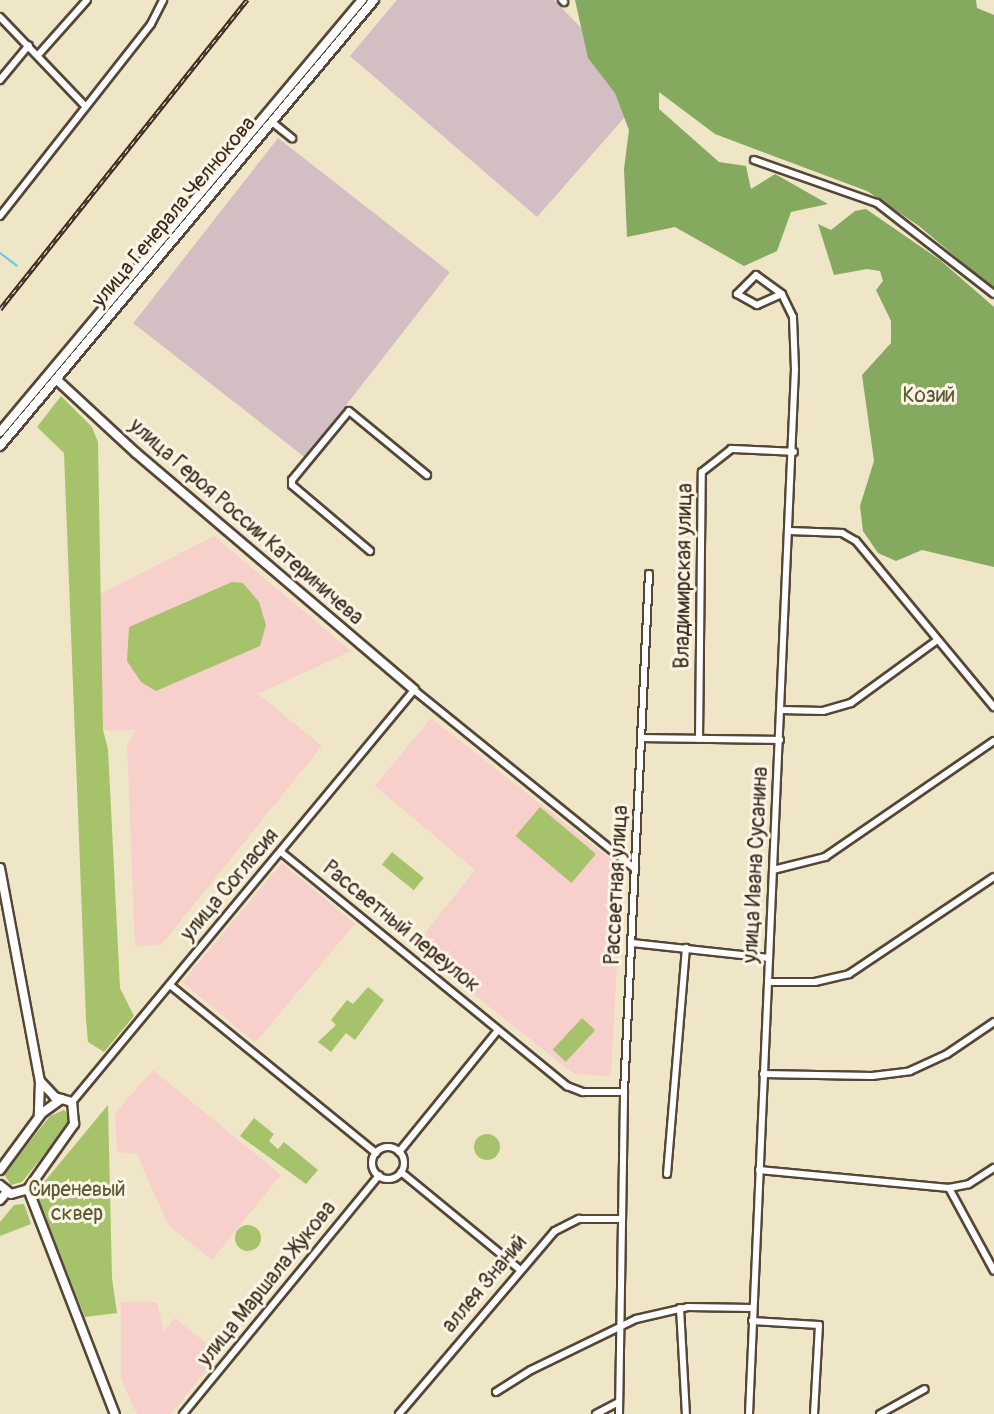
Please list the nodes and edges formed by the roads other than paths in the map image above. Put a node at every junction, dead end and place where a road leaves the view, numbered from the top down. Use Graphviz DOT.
graph roads {
  1 [pos="88,0"];
  2 [pos="163,0"];
  3 [pos="362,0"];
  4 [pos="374,0"];
  5 [pos="0,16"];
  6 [pos="29,45"];
  7 [pos="39,54"];
  8 [pos="0,80"];
  9 [pos="86,107"];
  10 [pos="272,122"];
  11 [pos="292,138"];
  12 [pos="754,160"];
  13 [pos="0,216"];
  14 [pos="782,294"];
  15 [pos="994,294"];
  16 [pos="56,379"];
  17 [pos="0,432"];
  18 [pos="0,446"];
  19 [pos="794,452"];
  20 [pos="427,475"];
  21 [pos="790,531"];
  22 [pos="370,551"];
  23 [pos="649,574"];
  24 [pos="936,641"];
  25 [pos="414,690"];
  26 [pos="994,707"];
  27 [pos="781,710"];
  28 [pos="642,738"];
  29 [pos="699,739"];
  30 [pos="780,740"];
  31 [pos="994,741"];
  32 [pos="281,852"];
  33 [pos="0,868"];
  34 [pos="635,869"];
  35 [pos="773,870"];
  36 [pos="994,877"];
  37 [pos="632,943"];
  38 [pos="686,948"];
  39 [pos="769,958"];
  40 [pos="768,982"];
  41 [pos="170,985"];
  42 [pos="994,1022"];
  43 [pos="498,1030"];
  44 [pos="763,1074"];
  45 [pos="40,1081"];
  46 [pos="624,1092"];
  47 [pos="61,1099"];
  48 [pos="72,1102"];
  49 [pos="39,1116"];
  50 [pos="400,1152"];
  51 [pos="376,1153"];
  52 [pos="994,1168"];
  53 [pos="0,1170"];
  54 [pos="759,1170"];
  55 [pos="401,1172"];
  56 [pos="667,1174"];
  57 [pos="379,1175"];
  58 [pos="0,1185"];
  59 [pos="949,1188"];
  60 [pos="27,1189"];
  61 [pos="7,1192"];
  62 [pos="0,1199"];
  63 [pos="621,1219"];
  64 [pos="519,1269"];
  65 [pos="994,1271"];
  66 [pos="680,1308"];
  67 [pos="752,1308"];
  68 [pos="751,1321"];
  69 [pos="620,1327"];
  70 [pos="925,1389"];
  71 [pos="496,1392"];
  72 [pos="619,1402"];
  73 [pos="115,1414"];
  74 [pos="183,1414"];
  75 [pos="399,1414"];
  76 [pos="596,1414"];
  77 [pos="619,1414"];
  78 [pos="686,1414"];
  79 [pos="749,1414"];
  80 [pos="814,1414"];
  81 [pos="880,1414"];
  1 -- 7 [label="street"];
  2 -- 9 [label="street"];
  3 -- 17 [label="main road, улица Генерала Челнокова"];
  4 -- 10 [label="main road, улица Генерала Челнокова"];
  5 -- 6 [label="street"];
  6 -- 7 [label="street"];
  6 -- 8 [label="street"];
  7 -- 9 [label="street"];
  9 -- 13 [label="street"];
  10 -- 11 [label="street"];
  10 -- 16 [label="main road, улица Генерала Челнокова"];
  12 -- 15 [label="street"];
  14 -- 14 [label="street"];
  14 -- 19 [label="street, улица Ивана Сусанина"];
  16 -- 18 [label="main road, улица Генерала Челнокова"];
  16 -- 25 [label="main road, улица Героя России Катериничева"];
  19 -- 21 [label="street, улица Ивана Сусанина"];
  19 -- 29 [label="street, Владимирская улица"];
  20 -- 22 [label="street"];
  21 -- 24 [label="street"];
  21 -- 27 [label="street, улица Ивана Сусанина"];
  23 -- 28 [label="street, Рассветная улица"];
  24 -- 26 [label="street"];
  24 -- 27 [label="street"];
  25 -- 32 [label="street, улица Согласия"];
  25 -- 34 [label="street"];
  27 -- 30 [label="street, улица Ивана Сусанина"];
  28 -- 29 [label="street"];
  28 -- 34 [label="street, Рассветная улица"];
  29 -- 30 [label="street"];
  30 -- 35 [label="street, улица Ивана Сусанина"];
  31 -- 35 [label="street"];
  32 -- 41 [label="street, улица Согласия"];
  32 -- 43 [label="street, Рассветный переулок"];
  33 -- 45 [label="main road"];
  34 -- 37 [label="street, Рассветная улица"];
  35 -- 39 [label="street, улица Ивана Сусанина"];
  36 -- 40 [label="street"];
  37 -- 38 [label="street"];
  37 -- 46 [label="street, Рассветная улица"];
  38 -- 39 [label="street"];
  38 -- 56 [label="street"];
  39 -- 40 [label="street, улица Ивана Сусанина"];
  40 -- 44 [label="street, улица Ивана Сусанина"];
  41 -- 48 [label="street, улица Согласия"];
  41 -- 51 [label="street"];
  42 -- 44 [label="street"];
  43 -- 46 [label="street, Рассветный переулок"];
  43 -- 50 [label="street"];
  44 -- 54 [label="street, улица Ивана Сусанина"];
  45 -- 47 [label="main road"];
  45 -- 49 [label="main road"];
  46 -- 63 [label="street, Рассветная улица"];
  47 -- 48 [label="main road"];
  47 -- 49 [label="main road"];
  48 -- 60 [label="main road"];
  49 -- 53 [label="main road"];
  50 -- 51 [label="street"];
  50 -- 55 [label="street"];
  51 -- 57 [label="street"];
  52 -- 59 [label="street"];
  54 -- 59 [label="street"];
  54 -- 67 [label="street, улица Ивана Сусанина"];
  55 -- 57 [label="street"];
  55 -- 64 [label="street"];
  57 -- 74 [label="street, улица Маршала Жукова"];
  58 -- 61 [label="main road"];
  59 -- 65 [label="street"];
  60 -- 61 [label="main road"];
  60 -- 73 [label="main road"];
  61 -- 62 [label="main road"];
  63 -- 64 [label="street, аллея Знаний"];
  63 -- 69 [label="street, Рассветная улица"];
  64 -- 75 [label="street, аллея Знаний"];
  66 -- 67 [label="street"];
  66 -- 69 [label="street"];
  66 -- 78 [label="street"];
  67 -- 68 [label="street, улица Ивана Сусанина"];
  68 -- 79 [label="street, улица Ивана Сусанина"];
  68 -- 80 [label="street"];
  69 -- 71 [label="street"];
  69 -- 72 [label="street"];
  70 -- 81 [label="street"];
  72 -- 76 [label="street"];
  72 -- 77 [label="street"];
}
